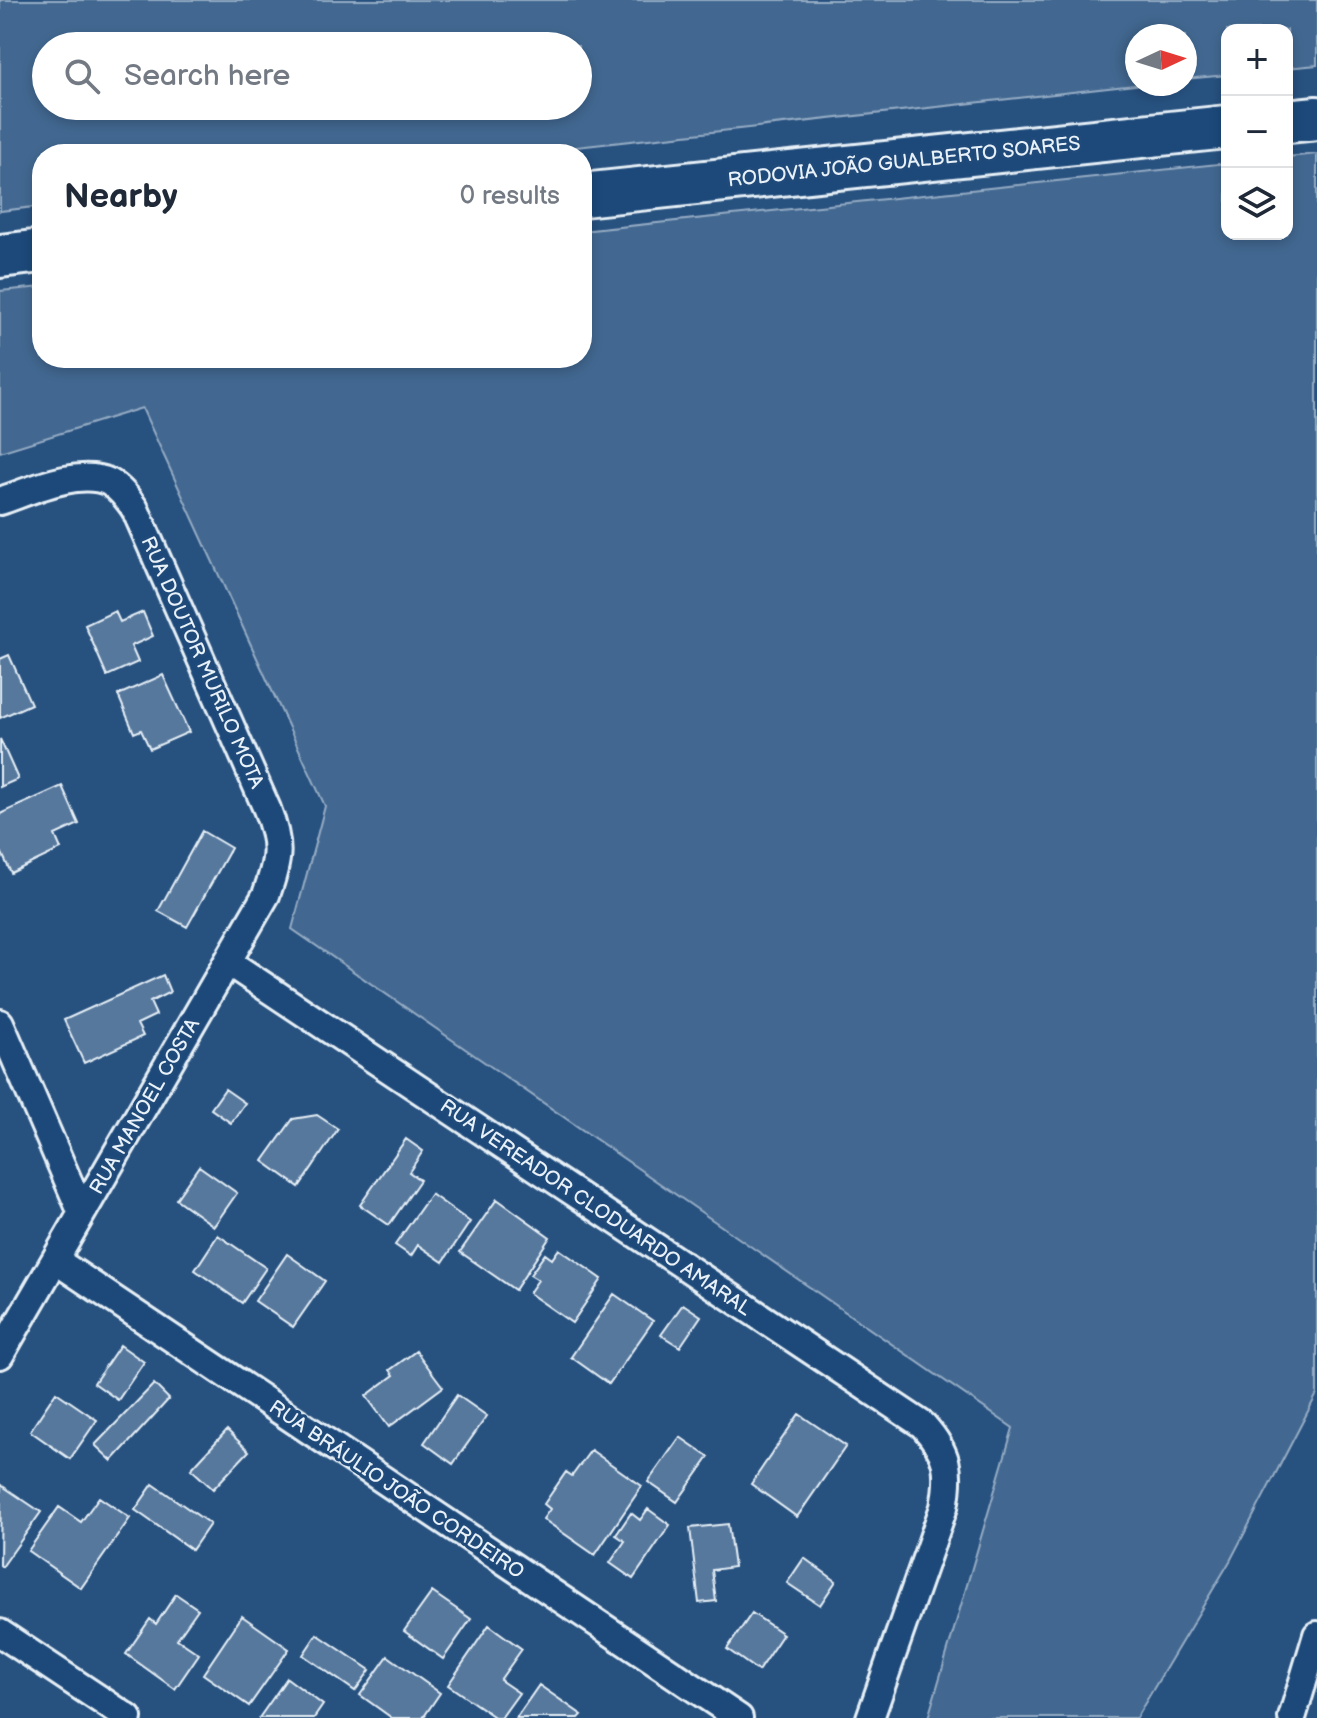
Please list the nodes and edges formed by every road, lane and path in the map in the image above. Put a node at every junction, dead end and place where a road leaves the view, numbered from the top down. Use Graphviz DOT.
graph roads {
  1 [pos="1317,118"];
  2 [pos="1293,120"];
  3 [pos="1221,128"];
  4 [pos="592,194"];
  5 [pos="32,252"];
  6 [pos="0,256"];
  7 [pos="0,501"];
  8 [pos="278,852"];
  9 [pos="228,962"];
  10 [pos="0,1023"];
  11 [pos="82,1213"];
  12 [pos="55,1260"];
  13 [pos="0,1355"];
  14 [pos="0,1633"];
  15 [pos="1317,1635"];
  16 [pos="128,1718"];
  17 [pos="739,1718"];
  18 [pos="870,1718"];
  19 [pos="1292,1718"];
  1 -- 2 [label="main road"];
  3 -- 4 [label="main road, RODOVIA JOÃO GUALBERTO SOARES"];
  5 -- 6 [label="main road"];
  7 -- 8 [label="street, RUA DOUTOR MURILO MOTA"];
  8 -- 9 [label="street, RUA MANOEL COSTA"];
  9 -- 11 [label="street, RUA MANOEL COSTA"];
  9 -- 18 [label="street, RUA VEREADOR CLODUARDO AMARAL"];
  10 -- 11 [label="street"];
  11 -- 12 [label="street, RUA MANOEL COSTA"];
  12 -- 13 [label="street, RUA MANOEL COSTA"];
  12 -- 17 [label="street, RUA BRÁULIO JOÃO CORDEIRO"];
  14 -- 16 [label="street"];
  15 -- 19 [label="street"];
}
